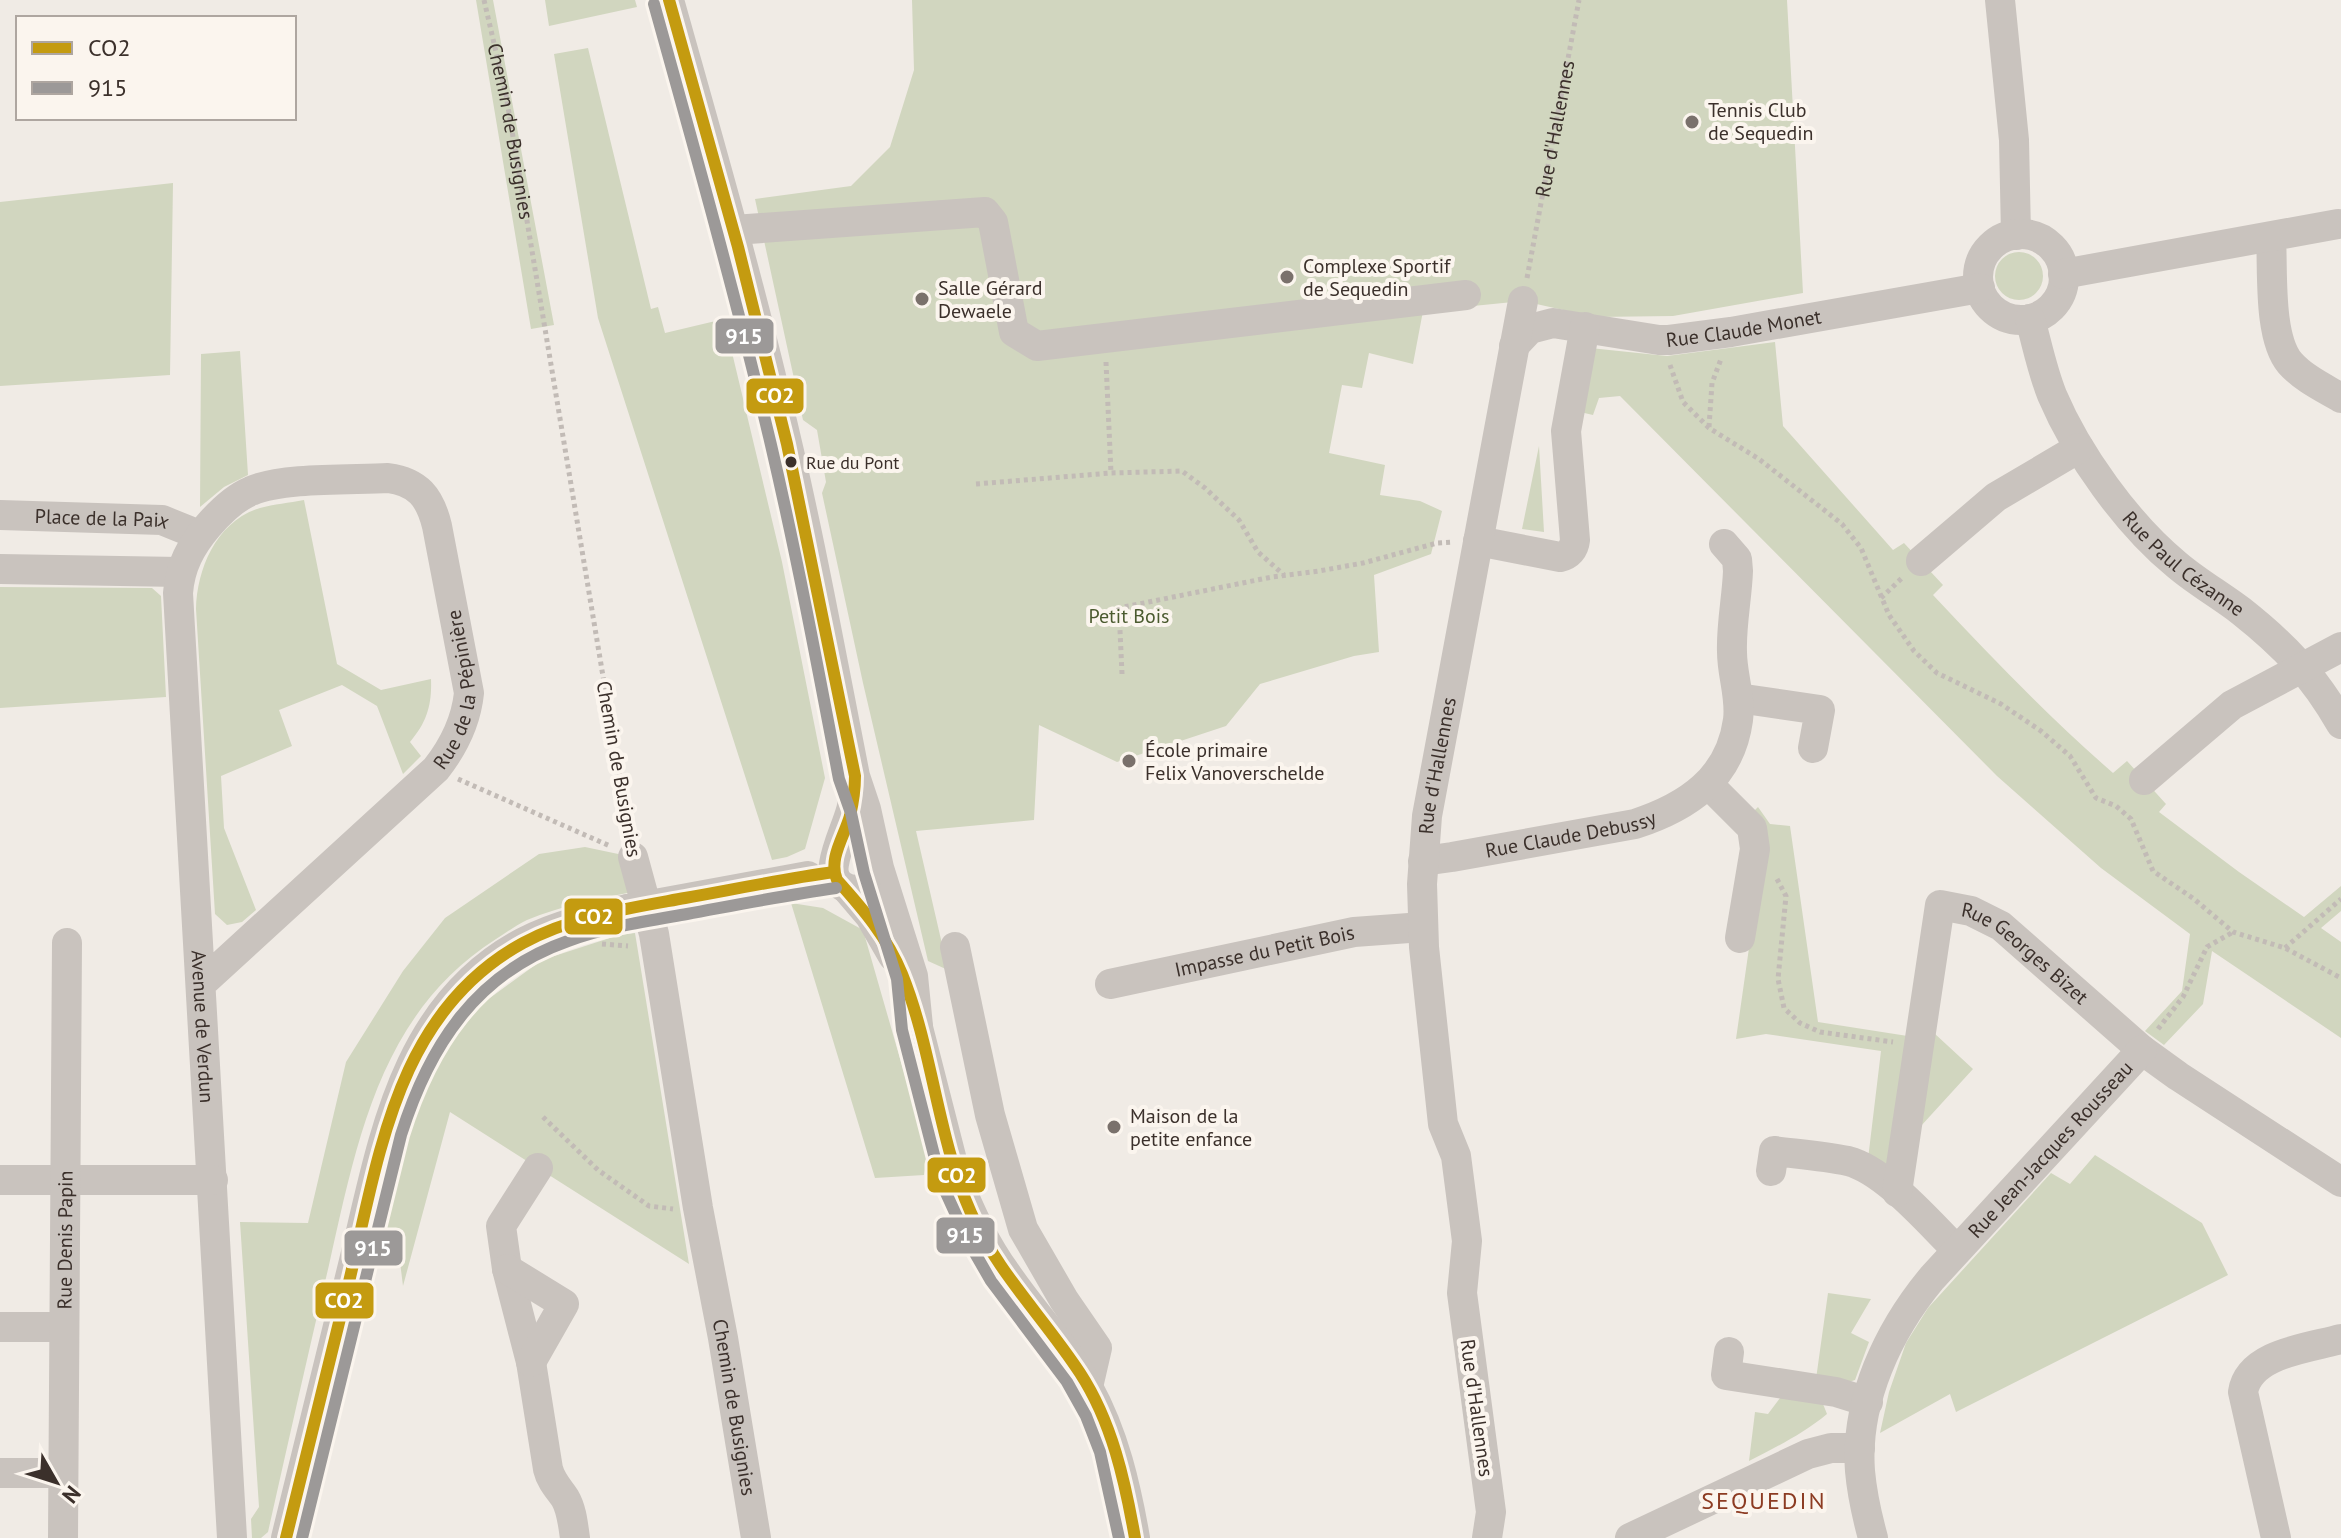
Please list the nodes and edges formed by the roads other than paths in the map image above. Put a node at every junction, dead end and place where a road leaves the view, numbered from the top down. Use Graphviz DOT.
graph roads {
  1 [pos="669,0"];
  2 [pos="2000,0"];
  3 [pos="2338,224"];
  4 [pos="734,230"];
  5 [pos="2016,235"];
  6 [pos="2271,237"];
  7 [pos="2063,274"];
  8 [pos="1980,288"];
  9 [pos="1466,295"];
  10 [pos="1523,301"];
  11 [pos="2030,319"];
  12 [pos="1585,327"];
  13 [pos="1514,346"];
  14 [pos="2341,398"];
  15 [pos="2079,448"];
  16 [pos="0,515"];
  17 [pos="199,535"];
  18 [pos="1478,541"];
  19 [pos="1724,544"];
  20 [pos="1921,561"];
  21 [pos="0,569"];
  22 [pos="180,572"];
  23 [pos="2341,647"];
  24 [pos="2302,667"];
  25 [pos="1738,698"];
  26 [pos="2341,724"];
  27 [pos="1813,748"];
  28 [pos="855,776"];
  29 [pos="2144,780"];
  30 [pos="1708,784"];
  31 [pos="633,857"];
  32 [pos="1423,861"];
  33 [pos="877,863"];
  34 [pos="831,873"];
  35 [pos="1423,927"];
  36 [pos="1740,938"];
  37 [pos="67,943"];
  38 [pos="955,947"];
  39 [pos="201,984"];
  40 [pos="1110,984"];
  41 [pos="918,1026"];
  42 [pos="2142,1050"];
  43 [pos="538,1168"];
  44 [pos="1771,1171"];
  45 [pos="0,1180"];
  46 [pos="65,1180"];
  47 [pos="213,1180"];
  48 [pos="2341,1182"];
  49 [pos="1897,1192"];
  50 [pos="1957,1250"];
  51 [pos="507,1269"];
  52 [pos="0,1327"];
  53 [pos="64,1327"];
  54 [pos="2341,1339"];
  55 [pos="1729,1352"];
  56 [pos="531,1362"];
  57 [pos="1088,1387"];
  58 [pos="1868,1402"];
  59 [pos="1860,1448"];
  60 [pos="0,1473"];
  61 [pos="63,1473"];
  62 [pos="1674,1529"];
  63 [pos="234,1533"];
  64 [pos="63,1538"];
  65 [pos="286,1538"];
  66 [pos="575,1538"];
  67 [pos="756,1538"];
  68 [pos="1135,1538"];
  69 [pos="1487,1538"];
  70 [pos="1630,1538"];
  71 [pos="1873,1538"];
  72 [pos="2276,1538"];
  1 -- 4 [label="street"];
  2 -- 5 [label="street"];
  3 -- 6 [label="street"];
  4 -- 9 [label="street"];
  4 -- 28 [label="street"];
  5 -- 7 [label="street"];
  5 -- 8 [label="street"];
  6 -- 7 [label="street"];
  6 -- 14 [label="street"];
  7 -- 11 [label="street"];
  8 -- 11 [label="street"];
  8 -- 12 [label="street, Rue Claude Monet"];
  10 -- 13 [label="street, Rue d'Hallennes"];
  11 -- 15 [label="street, Rue Paul Cézanne"];
  12 -- 13 [label="street, Rue Claude Monet"];
  12 -- 18 [label="street"];
  13 -- 18 [label="street, Rue d'Hallennes"];
  15 -- 20 [label="street"];
  15 -- 24 [label="street, Rue Paul Cézanne"];
  16 -- 17 [label="street, Place de la Paix"];
  17 -- 22 [label="street, Avenue de Verdun"];
  17 -- 39 [label="street, Rue de la Pépinière"];
  18 -- 32 [label="street, Rue d'Hallennes"];
  19 -- 25 [label="street, Rue Claude Debussy"];
  21 -- 22 [label="street"];
  22 -- 39 [label="street, Avenue de Verdun"];
  23 -- 24 [label="street"];
  24 -- 26 [label="street, Rue Paul Cézanne"];
  24 -- 29 [label="street"];
  25 -- 27 [label="street"];
  25 -- 30 [label="street, Rue Claude Debussy"];
  28 -- 33 [label="street"];
  28 -- 34 [label="street"];
  30 -- 32 [label="street, Rue Claude Debussy"];
  30 -- 36 [label="street"];
  31 -- 67 [label="street, Chemin de Busignies"];
  32 -- 35 [label="street, Rue d'Hallennes"];
  33 -- 34 [label="street"];
  33 -- 41 [label="street"];
  34 -- 41 [label="street"];
  34 -- 65 [label="street, bridge"];
  35 -- 40 [label="street, Impasse du Petit Bois"];
  35 -- 69 [label="street, Rue d'Hallennes"];
  37 -- 46 [label="street, Rue Denis Papin"];
  38 -- 57 [label="street"];
  39 -- 47 [label="street, Avenue de Verdun"];
  41 -- 57 [label="street"];
  42 -- 48 [label="street, Rue Georges Bizet"];
  42 -- 49 [label="street, Rue Georges Bizet"];
  42 -- 50 [label="street, Rue Jean-Jacques Rousseau"];
  43 -- 51 [label="street"];
  44 -- 49 [label="street, Rue Jean-Jacques Rousseau"];
  45 -- 46 [label="street"];
  46 -- 47 [label="street"];
  46 -- 53 [label="street, Rue Denis Papin"];
  47 -- 63 [label="street, Avenue de Verdun"];
  49 -- 50 [label="street, Rue Jean-Jacques Rousseau"];
  50 -- 58 [label="street, Rue Jean-Jacques Rousseau"];
  51 -- 56 [label="street"];
  51 -- 56 [label="street"];
  52 -- 53 [label="street"];
  53 -- 61 [label="street, Rue Denis Papin"];
  54 -- 72 [label="street"];
  55 -- 58 [label="street"];
  56 -- 66 [label="street"];
  57 -- 68 [label="street"];
  58 -- 59 [label="street, Rue Jean-Jacques Rousseau"];
  59 -- 62 [label="street"];
  59 -- 71 [label="street, Rue Jean-Jacques Rousseau"];
  60 -- 61 [label="street"];
  61 -- 64 [label="street, Rue Denis Papin"];
  62 -- 70 [label="street"];
}
